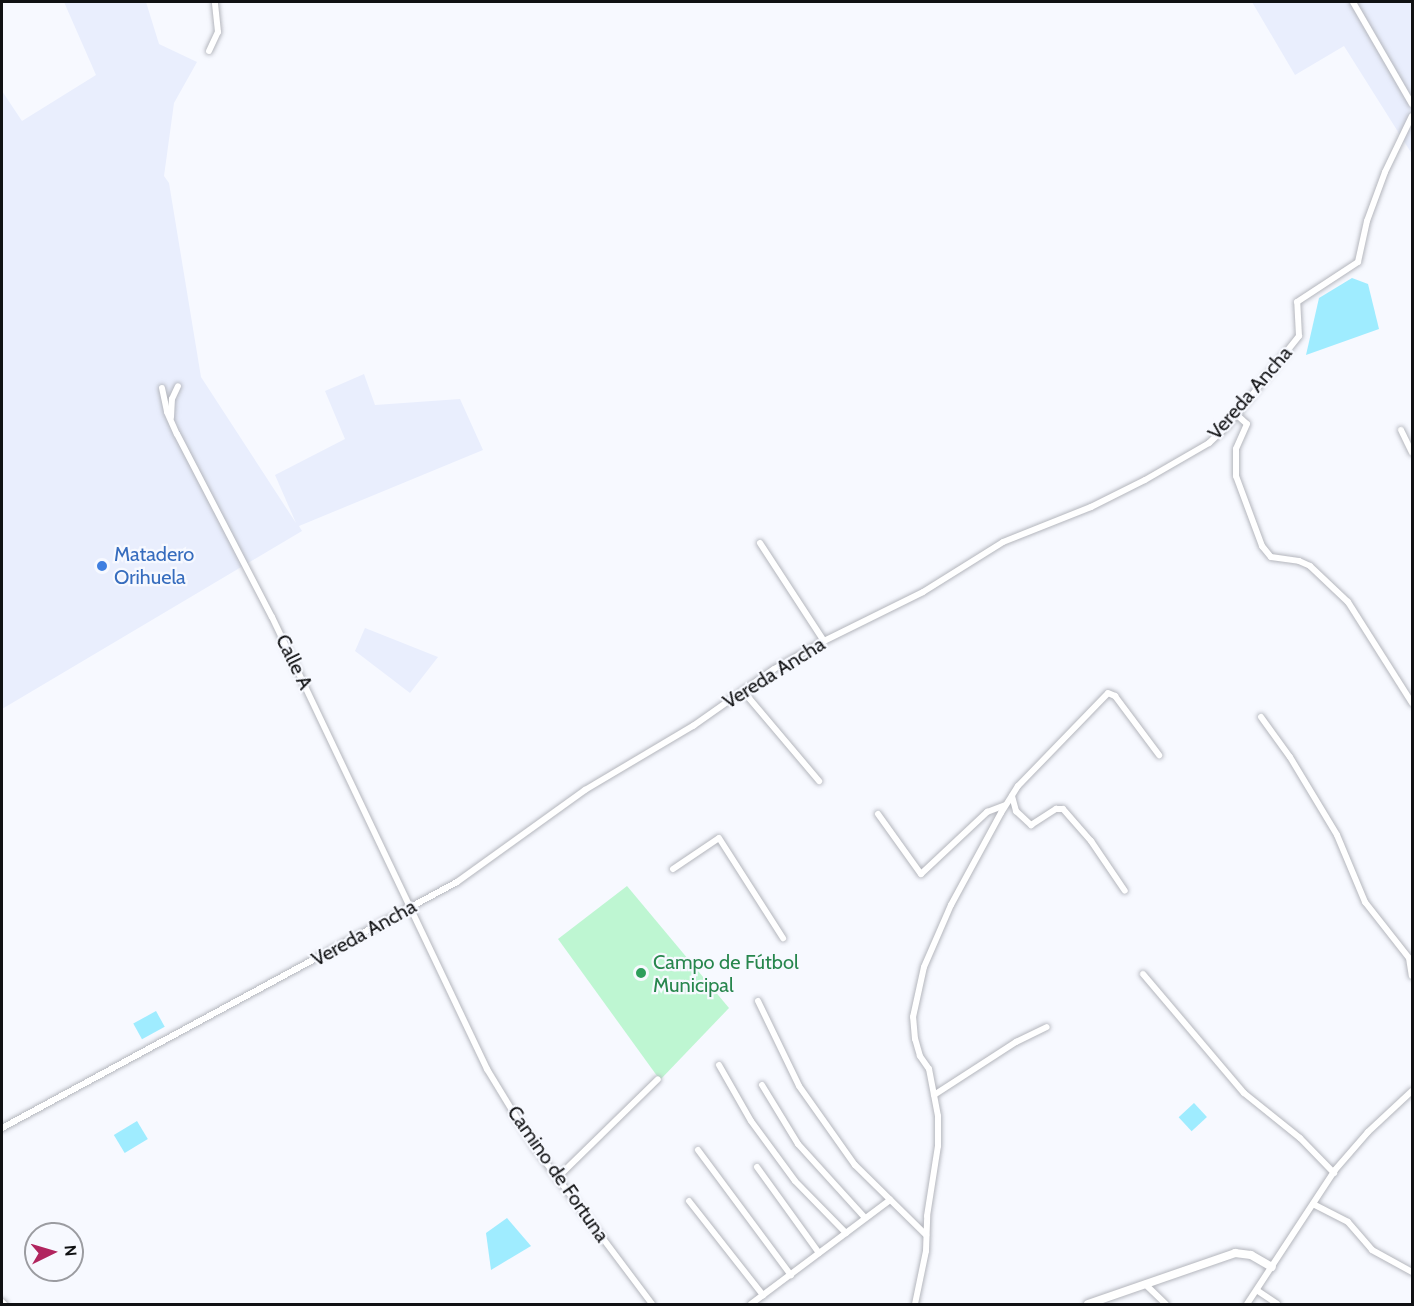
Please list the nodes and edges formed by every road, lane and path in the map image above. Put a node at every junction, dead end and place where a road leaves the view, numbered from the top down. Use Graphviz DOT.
graph roads {
  1 [pos="216,2"];
  2 [pos="1353,2"];
  3 [pos="209,51"];
  4 [pos="1413,104"];
  5 [pos="1413,116"];
  6 [pos="178,386"];
  7 [pos="162,388"];
  8 [pos="1237,415"];
  9 [pos="171,421"];
  10 [pos="1401,430"];
  11 [pos="1413,453"];
  12 [pos="760,543"];
  13 [pos="824,641"];
  14 [pos="743,691"];
  15 [pos="1413,703"];
  16 [pos="1261,717"];
  17 [pos="1159,755"];
  18 [pos="819,782"];
  19 [pos="1012,796"];
  20 [pos="1006,805"];
  21 [pos="878,814"];
  22 [pos="673,869"];
  23 [pos="1125,891"];
  24 [pos="411,907"];
  25 [pos="783,938"];
  26 [pos="1143,974"];
  27 [pos="1413,976"];
  28 [pos="758,1001"];
  29 [pos="1047,1027"];
  30 [pos="719,1065"];
  31 [pos="658,1079"];
  32 [pos="762,1085"];
  33 [pos="1413,1091"];
  34 [pos="934,1095"];
  35 [pos="2,1128"];
  36 [pos="698,1150"];
  37 [pos="757,1167"];
  38 [pos="1334,1173"];
  39 [pos="557,1178"];
  40 [pos="890,1200"];
  41 [pos="689,1201"];
  42 [pos="1313,1204"];
  43 [pos="865,1218"];
  44 [pos="846,1233"];
  45 [pos="926,1235"];
  46 [pos="819,1253"];
  47 [pos="1272,1268"];
  48 [pos="1413,1272"];
  49 [pos="790,1275"];
  50 [pos="1145,1284"];
  51 [pos="1258,1291"];
  52 [pos="763,1295"];
  53 [pos="652,1305"];
  54 [pos="751,1305"];
  55 [pos="915,1305"];
  56 [pos="1088,1305"];
  57 [pos="1166,1305"];
  58 [pos="1247,1305"];
  59 [pos="1276,1305"];
  1 -- 3 [label="street"];
  2 -- 4 [label="street"];
  5 -- 8 [label="street, Vereda Ancha"];
  6 -- 9 [label="street"];
  7 -- 9 [label="street, Calle A"];
  8 -- 13 [label="street, Vereda Ancha"];
  8 -- 15 [label="street"];
  9 -- 24 [label="street, Calle A"];
  10 -- 11 [label="street"];
  12 -- 13 [label="street"];
  13 -- 14 [label="street, Vereda Ancha"];
  14 -- 18 [label="street"];
  14 -- 24 [label="street, Vereda Ancha"];
  16 -- 27 [label="street"];
  17 -- 19 [label="street"];
  19 -- 20 [label="street"];
  19 -- 23 [label="street"];
  20 -- 21 [label="street"];
  20 -- 34 [label="street"];
  22 -- 25 [label="street"];
  24 -- 35 [label="street, Vereda Ancha"];
  24 -- 39 [label="street, Camino de Fortuna"];
  26 -- 38 [label="street"];
  28 -- 40 [label="street"];
  29 -- 34 [label="street"];
  30 -- 44 [label="street"];
  31 -- 39 [label="street"];
  32 -- 43 [label="street"];
  33 -- 38 [label="street"];
  34 -- 45 [label="street"];
  36 -- 49 [label="street"];
  37 -- 46 [label="street"];
  38 -- 42 [label="street"];
  39 -- 53 [label="street, Camino de Fortuna"];
  40 -- 43 [label="street"];
  40 -- 45 [label="street"];
  41 -- 52 [label="street"];
  42 -- 47 [label="street"];
  42 -- 48 [label="street"];
  43 -- 44 [label="street"];
  44 -- 46 [label="street"];
  45 -- 55 [label="street"];
  46 -- 49 [label="street"];
  47 -- 50 [label="street"];
  47 -- 51 [label="street"];
  49 -- 52 [label="street"];
  50 -- 56 [label="street"];
  50 -- 57 [label="street"];
  51 -- 58 [label="street"];
  51 -- 59 [label="street"];
  52 -- 54 [label="street"];
}
